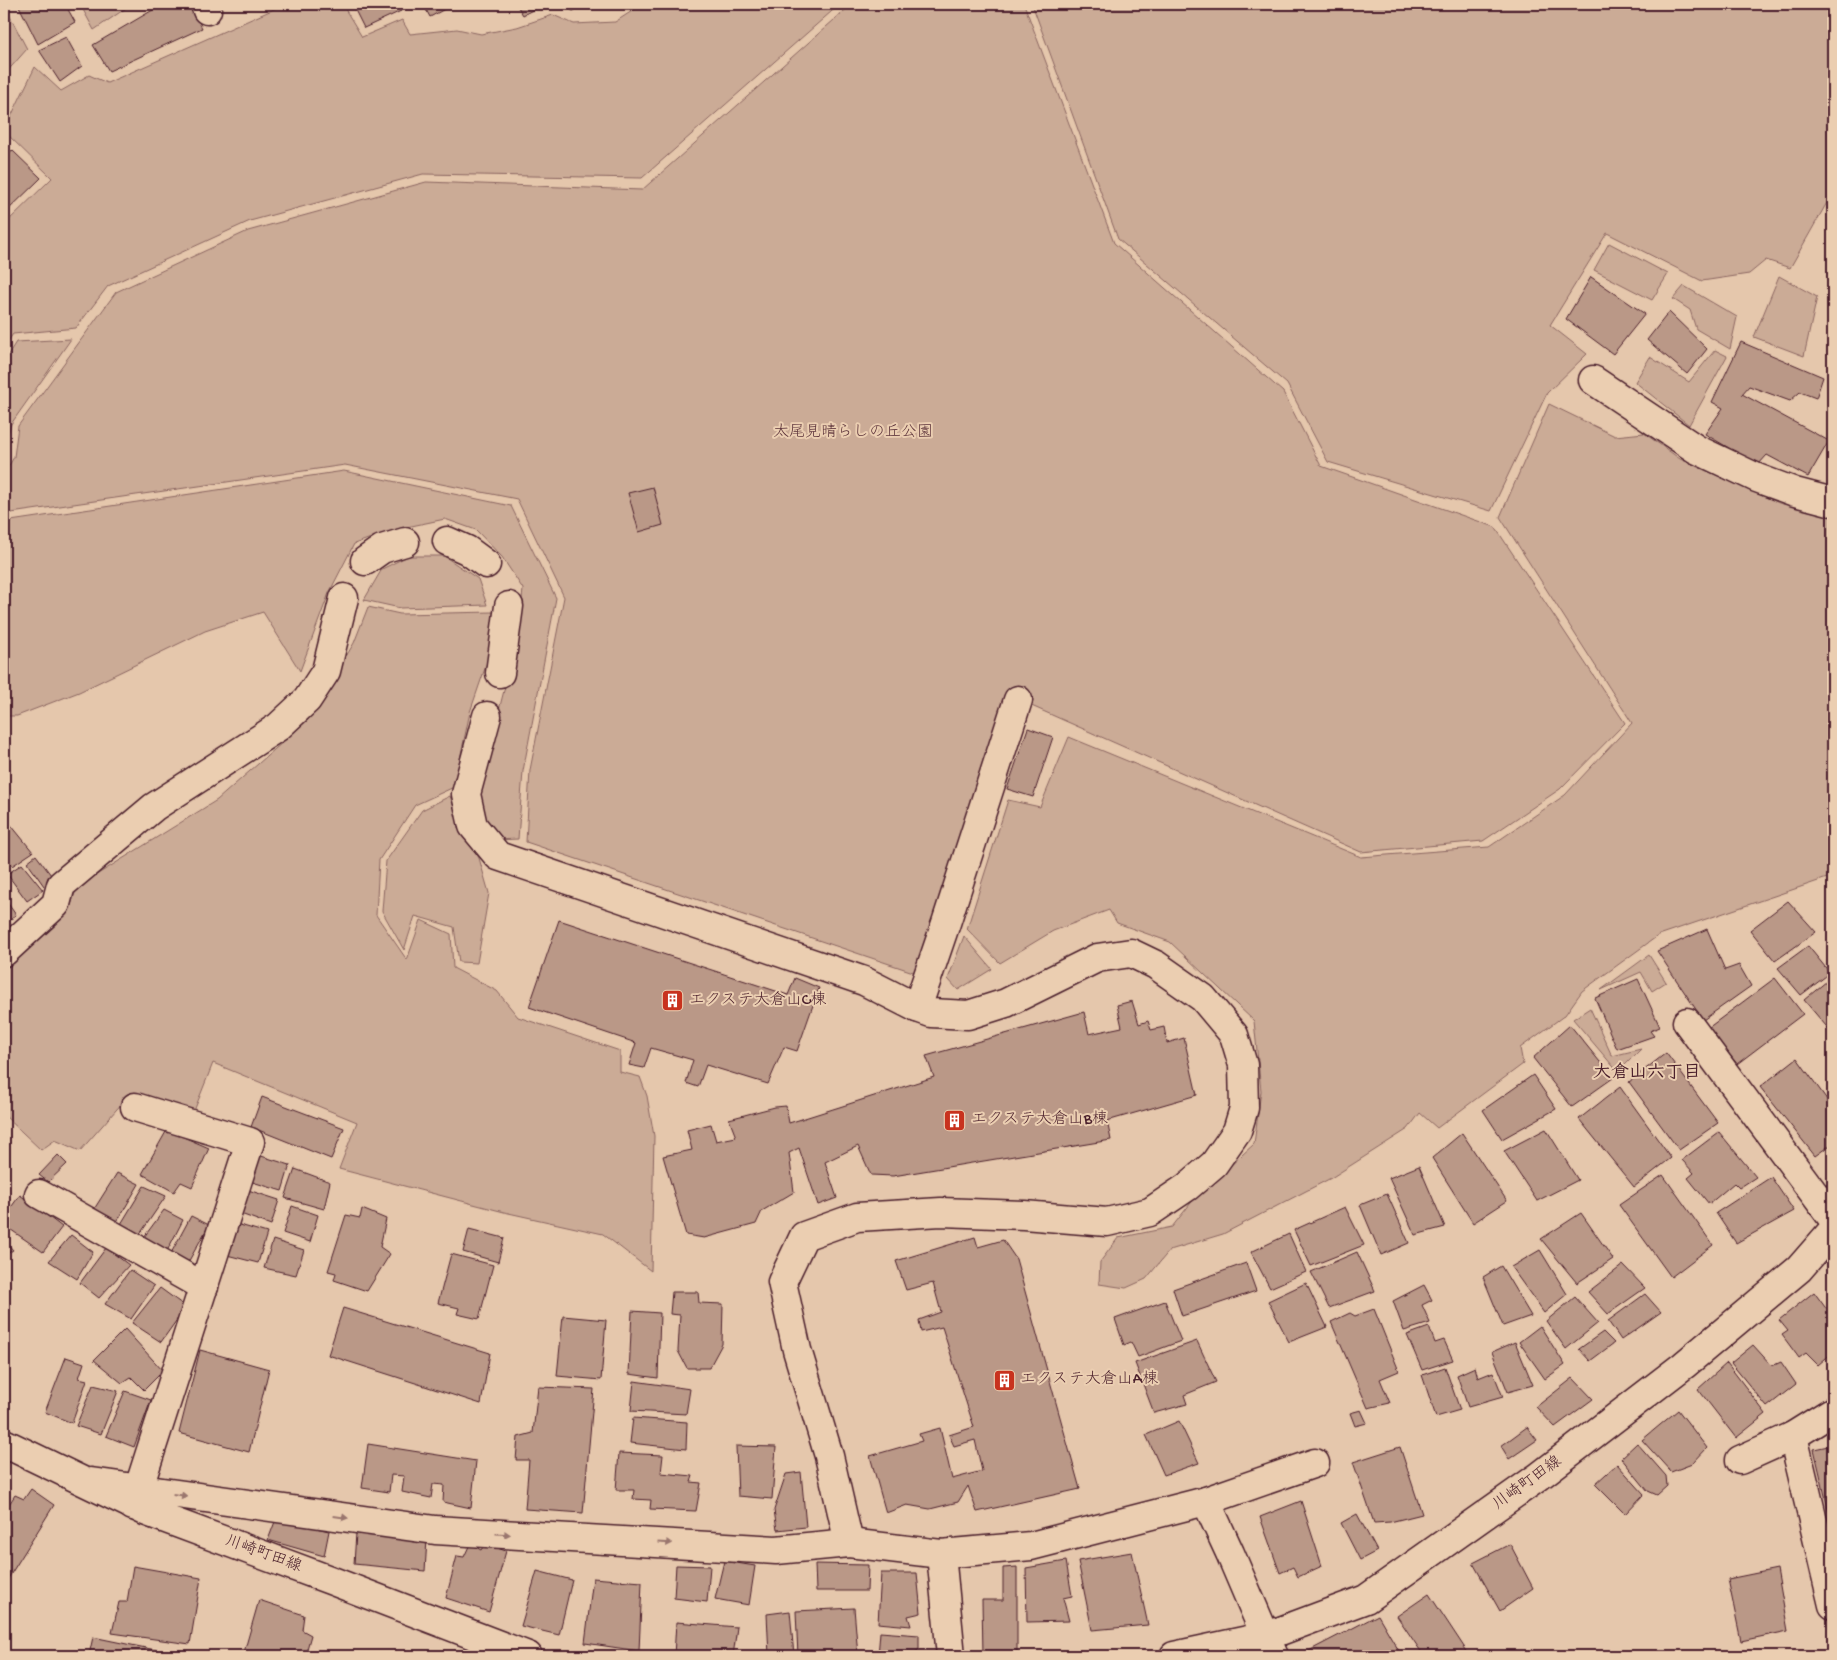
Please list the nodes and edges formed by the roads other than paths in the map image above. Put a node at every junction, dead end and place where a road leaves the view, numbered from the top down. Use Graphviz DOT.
graph roads {
  1 [pos="1593,380"];
  2 [pos="1833,502"];
  3 [pos="447,541"];
  4 [pos="405,542"];
  5 [pos="366,561"];
  6 [pos="486,564"];
  7 [pos="344,598"];
  8 [pos="509,606"];
  9 [pos="500,673"];
  10 [pos="1018,700"];
  11 [pos="486,716"];
  12 [pos="4,952"];
  13 [pos="917,1008"];
  14 [pos="1686,1022"];
  15 [pos="135,1107"];
  16 [pos="39,1194"];
  17 [pos="1833,1219"];
  18 [pos="1833,1230"];
  19 [pos="204,1287"];
  20 [pos="1833,1412"];
  21 [pos="1793,1436"];
  22 [pos="4,1443"];
  23 [pos="1740,1460"];
  24 [pos="1315,1463"];
  25 [pos="135,1498"];
  26 [pos="1206,1502"];
  27 [pos="849,1543"];
  28 [pos="941,1554"];
  29 [pos="1833,1605"];
  30 [pos="1271,1646"];
  31 [pos="528,1656"];
  32 [pos="951,1656"];
  33 [pos="1174,1656"];
  1 -- 2 [label="street"];
  3 -- 6 [label="street"];
  4 -- 5 [label="street"];
  7 -- 12 [label="street"];
  8 -- 9 [label="street"];
  10 -- 13 [label="street"];
  11 -- 13 [label="street"];
  13 -- 27 [label="street"];
  14 -- 17 [label="street"];
  15 -- 19 [label="street"];
  16 -- 19 [label="street"];
  18 -- 30 [label="street, 川崎町田線"];
  19 -- 25 [label="street"];
  20 -- 21 [label="street"];
  21 -- 23 [label="street"];
  21 -- 29 [label="street"];
  22 -- 25 [label="street, 川崎町田線"];
  24 -- 26 [label="street"];
  25 -- 27 [label="street, one-way"];
  25 -- 31 [label="street, 川崎町田線"];
  26 -- 28 [label="street"];
  26 -- 30 [label="street"];
  27 -- 28 [label="street"];
  28 -- 32 [label="street"];
  30 -- 33 [label="street, 川崎町田線"];
}
